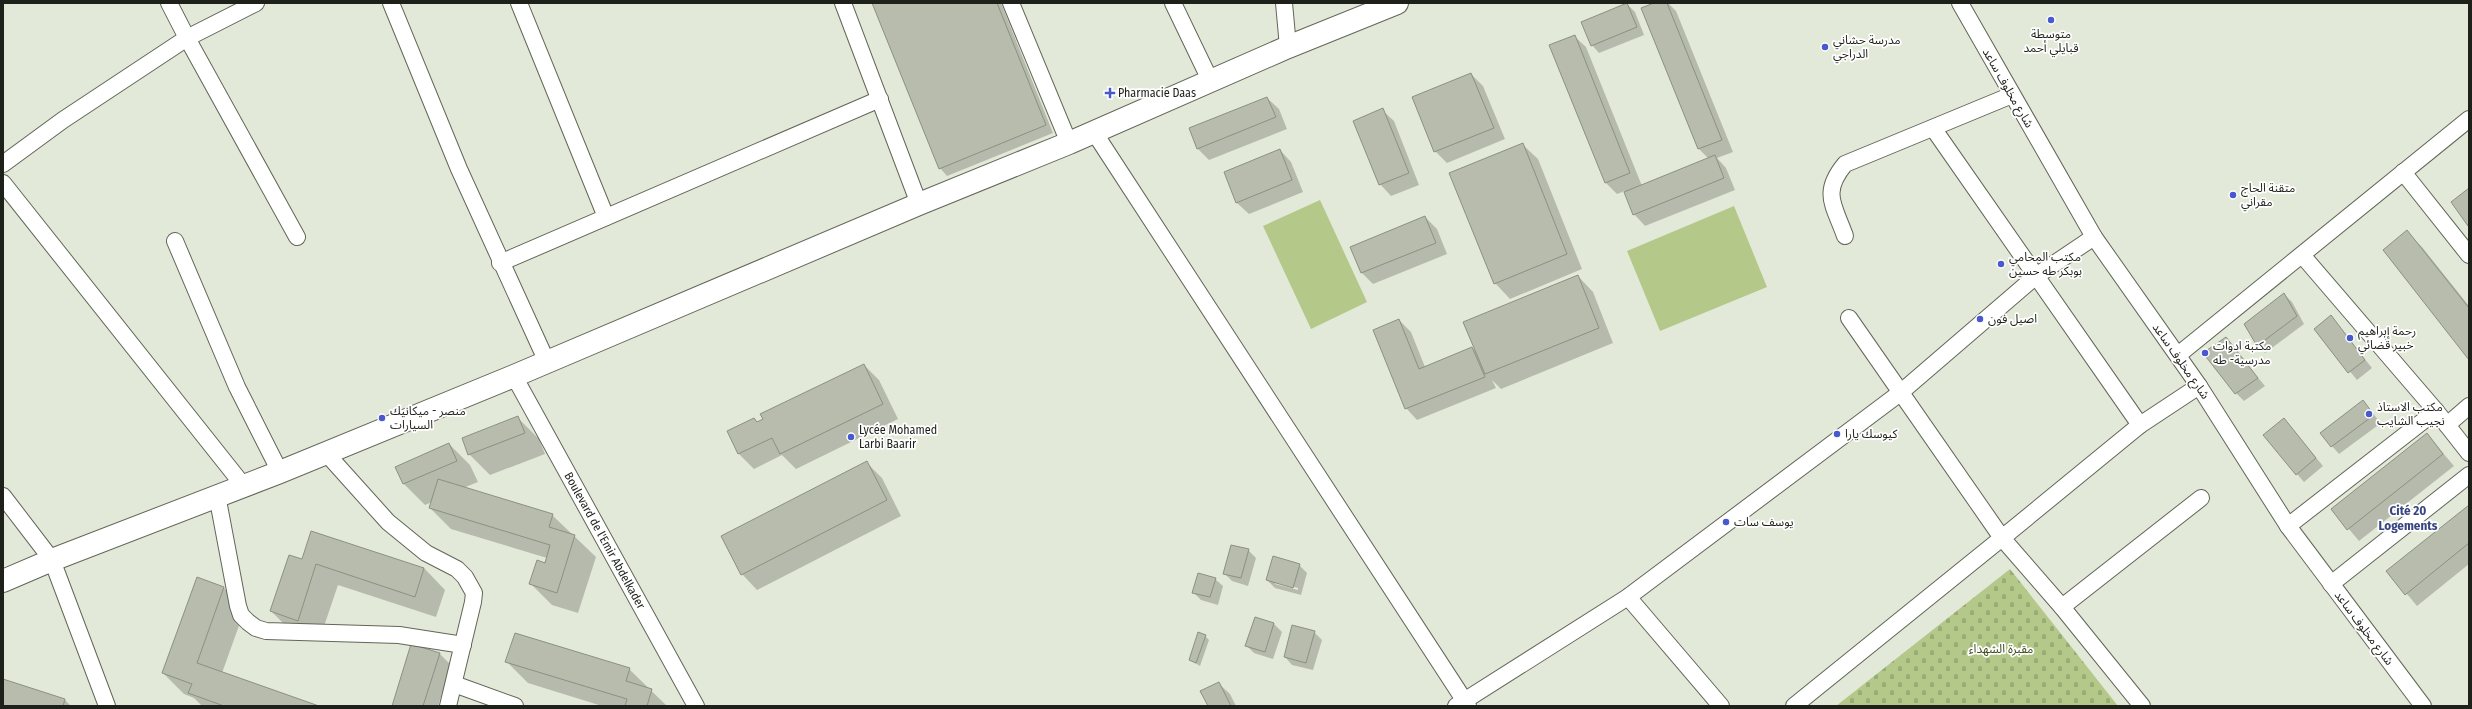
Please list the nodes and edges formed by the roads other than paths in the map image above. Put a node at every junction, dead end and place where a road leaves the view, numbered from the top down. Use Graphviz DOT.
graph roads {
  1 [pos="169,3"];
  2 [pos="256,3"];
  3 [pos="392,3"];
  4 [pos="519,3"];
  5 [pos="843,3"];
  6 [pos="1011,3"];
  7 [pos="1174,3"];
  8 [pos="1284,3"];
  9 [pos="1397,3"];
  10 [pos="1960,3"];
  11 [pos="187,38"];
  12 [pos="1288,47"];
  13 [pos="1210,80"];
  14 [pos="2012,95"];
  15 [pos="880,99"];
  16 [pos="2469,119"];
  17 [pos="1933,128"];
  18 [pos="1094,132"];
  19 [pos="1069,143"];
  20 [pos="3,164"];
  21 [pos="2403,172"];
  22 [pos="3,183"];
  23 [pos="919,204"];
  24 [pos="606,217"];
  25 [pos="1845,236"];
  26 [pos="297,237"];
  27 [pos="2094,237"];
  28 [pos="175,241"];
  29 [pos="2469,254"];
  30 [pos="2302,255"];
  31 [pos="500,263"];
  32 [pos="2036,276"];
  33 [pos="1849,318"];
  34 [pos="2178,355"];
  35 [pos="547,362"];
  36 [pos="514,376"];
  37 [pos="2199,386"];
  38 [pos="1900,393"];
  39 [pos="2469,406"];
  40 [pos="2436,411"];
  41 [pos="2140,425"];
  42 [pos="2447,425"];
  43 [pos="326,453"];
  44 [pos="2469,453"];
  45 [pos="280,472"];
  46 [pos="2469,476"];
  47 [pos="243,485"];
  48 [pos="217,495"];
  49 [pos="3,496"];
  50 [pos="2201,498"];
  51 [pos="2288,526"];
  52 [pos="2002,538"];
  53 [pos="52,560"];
  54 [pos="3,581"];
  55 [pos="2331,584"];
  56 [pos="1628,597"];
  57 [pos="2062,607"];
  58 [pos="463,645"];
  59 [pos="454,684"];
  60 [pos="109,704"];
  61 [pos="1463,704"];
  62 [pos="448,706"];
  63 [pos="515,706"];
  64 [pos="696,706"];
  65 [pos="1721,706"];
  66 [pos="1794,706"];
  67 [pos="2142,706"];
  68 [pos="2423,706"];
  1 -- 11 [label="street"];
  2 -- 11 [label="street"];
  3 -- 31 [label="street"];
  4 -- 24 [label="street"];
  5 -- 15 [label="street"];
  6 -- 19 [label="street"];
  7 -- 13 [label="street"];
  8 -- 12 [label="street"];
  9 -- 12 [label="street"];
  10 -- 14 [label="street, شارع مخلوف ساعد"];
  11 -- 20 [label="street"];
  11 -- 26 [label="street"];
  12 -- 13 [label="street"];
  13 -- 18 [label="street"];
  14 -- 17 [label="street"];
  14 -- 27 [label="street, شارع مخلوف ساعد"];
  15 -- 23 [label="street"];
  15 -- 24 [label="street"];
  16 -- 21 [label="street"];
  17 -- 25 [label="street"];
  17 -- 32 [label="street"];
  18 -- 19 [label="street"];
  18 -- 61 [label="street"];
  19 -- 23 [label="street"];
  21 -- 29 [label="street"];
  21 -- 30 [label="street"];
  22 -- 47 [label="street"];
  23 -- 35 [label="street"];
  24 -- 31 [label="street"];
  27 -- 32 [label="street"];
  27 -- 34 [label="street, شارع مخلوف ساعد"];
  28 -- 45 [label="street"];
  30 -- 34 [label="street"];
  30 -- 40 [label="street"];
  31 -- 35 [label="street"];
  32 -- 38 [label="street"];
  32 -- 41 [label="street"];
  33 -- 38 [label="street"];
  34 -- 37 [label="street, شارع مخلوف ساعد"];
  35 -- 36 [label="street"];
  36 -- 43 [label="street"];
  36 -- 64 [label="street, Boulevard de l'Emir Abdelkader"];
  37 -- 41 [label="street"];
  37 -- 51 [label="street, شارع مخلوف ساعد"];
  38 -- 52 [label="street"];
  38 -- 56 [label="street"];
  39 -- 42 [label="street"];
  40 -- 42 [label="street"];
  40 -- 51 [label="street"];
  41 -- 52 [label="street"];
  42 -- 44 [label="street"];
  43 -- 45 [label="street"];
  43 -- 58 [label="street"];
  45 -- 47 [label="street"];
  46 -- 55 [label="street"];
  47 -- 48 [label="street"];
  48 -- 53 [label="street"];
  48 -- 58 [label="street"];
  49 -- 53 [label="street"];
  50 -- 57 [label="street"];
  51 -- 55 [label="street, شارع مخلوف ساعد"];
  52 -- 57 [label="street"];
  52 -- 66 [label="street"];
  53 -- 54 [label="street"];
  53 -- 60 [label="street"];
  55 -- 68 [label="street, شارع مخلوف ساعد"];
  56 -- 61 [label="street"];
  56 -- 65 [label="street"];
  57 -- 67 [label="street"];
  58 -- 59 [label="street"];
  59 -- 62 [label="street"];
  59 -- 63 [label="street"];
}
